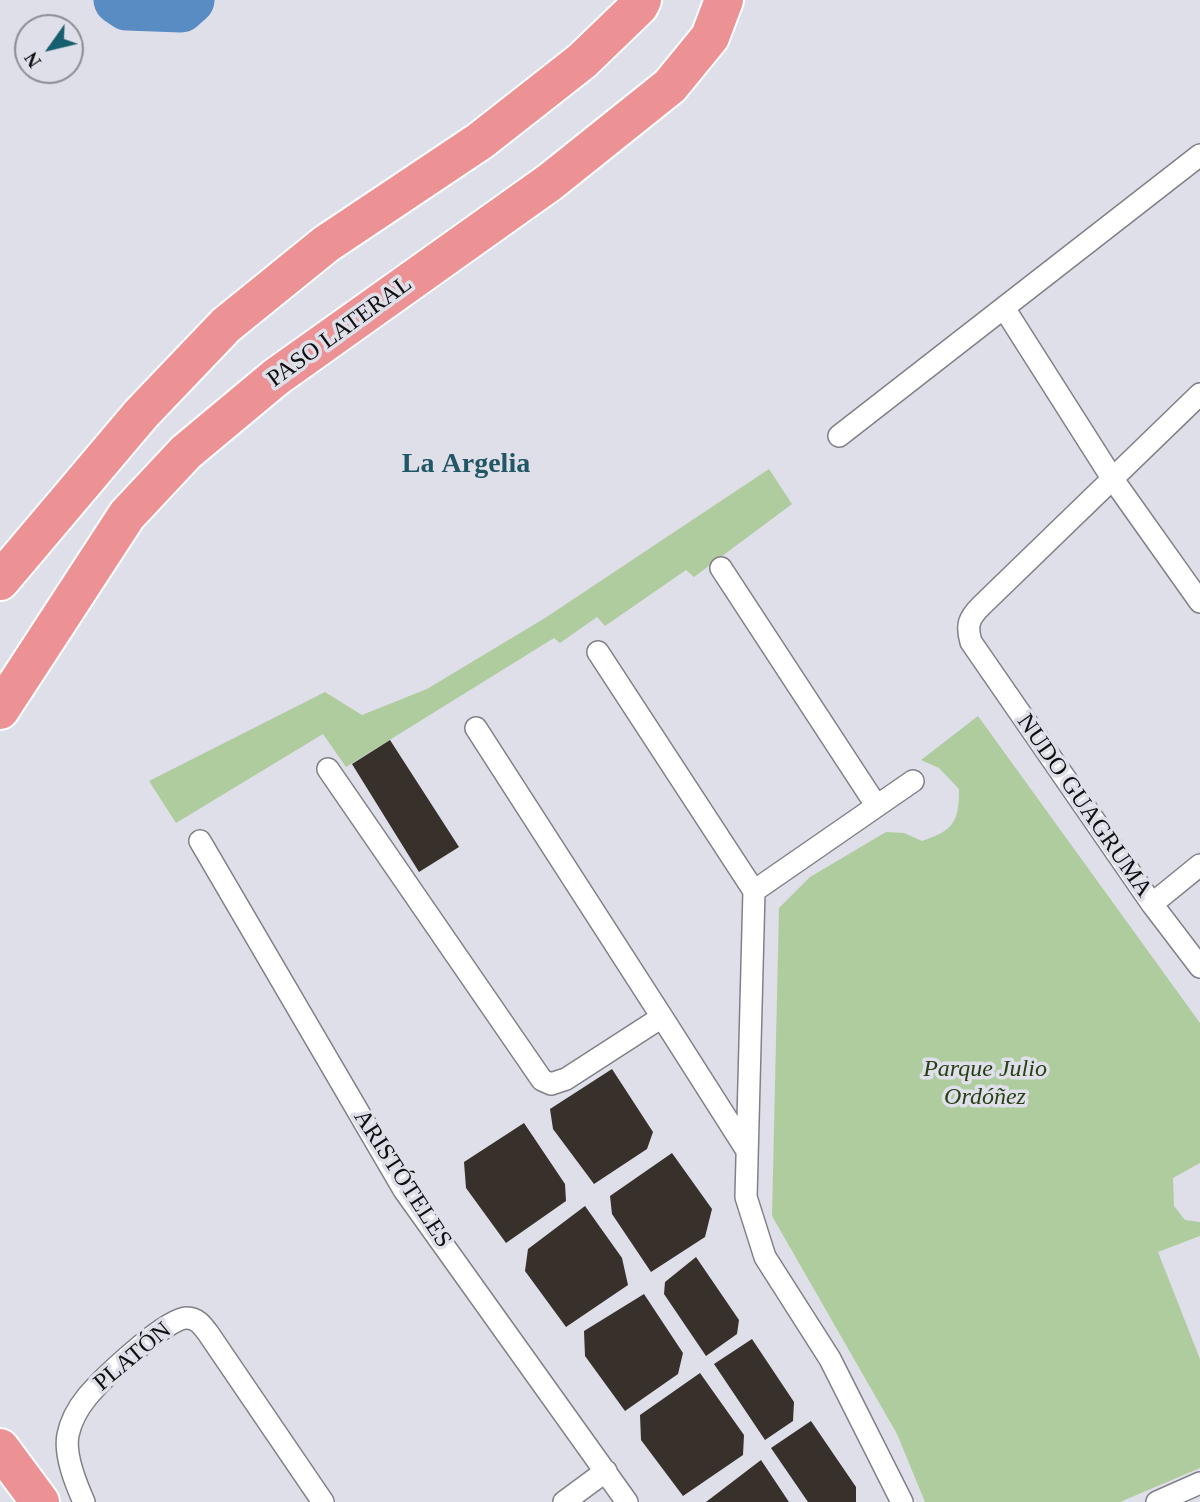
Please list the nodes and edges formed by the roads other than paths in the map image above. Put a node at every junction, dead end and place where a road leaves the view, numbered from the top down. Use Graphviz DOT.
graph roads {
  1 [pos="642,0"];
  2 [pos="724,0"];
  3 [pos="1200,155"];
  4 [pos="1004,308"];
  5 [pos="1200,394"];
  6 [pos="839,436"];
  7 [pos="1112,478"];
  8 [pos="721,568"];
  9 [pos="0,581"];
  10 [pos="1200,602"];
  11 [pos="598,652"];
  12 [pos="0,710"];
  13 [pos="476,729"];
  14 [pos="328,769"];
  15 [pos="913,781"];
  16 [pos="876,806"];
  17 [pos="200,841"];
  18 [pos="1200,865"];
  19 [pos="754,891"];
  20 [pos="1152,904"];
  21 [pos="1200,967"];
  22 [pos="662,1017"];
  23 [pos="746,1149"];
  24 [pos="0,1448"];
  25 [pos="606,1471"];
  26 [pos="1200,1483"];
  27 [pos="40,1502"];
  28 [pos="84,1502"];
  29 [pos="323,1502"];
  30 [pos="564,1502"];
  31 [pos="627,1502"];
  32 [pos="902,1502"];
  33 [pos="1157,1502"];
  1 -- 9 [label="highway"];
  2 -- 12 [label="highway, PASO LATERAL"];
  3 -- 4 [label="street"];
  4 -- 6 [label="street"];
  4 -- 7 [label="street"];
  5 -- 7 [label="street"];
  7 -- 10 [label="street"];
  7 -- 20 [label="street, NUDO GUAGRUMA"];
  8 -- 16 [label="street"];
  11 -- 19 [label="street"];
  13 -- 22 [label="street"];
  14 -- 22 [label="street"];
  15 -- 16 [label="street"];
  16 -- 19 [label="street"];
  17 -- 25 [label="street, ARISTÓTELES"];
  18 -- 20 [label="street"];
  19 -- 23 [label="street"];
  20 -- 21 [label="street, NUDO GUAGRUMA"];
  22 -- 23 [label="street"];
  23 -- 32 [label="street"];
  24 -- 27 [label="highway"];
  25 -- 30 [label="street"];
  25 -- 31 [label="street, ARISTÓTELES"];
  26 -- 33 [label="street"];
  28 -- 29 [label="street, PLATÓN"];
}
